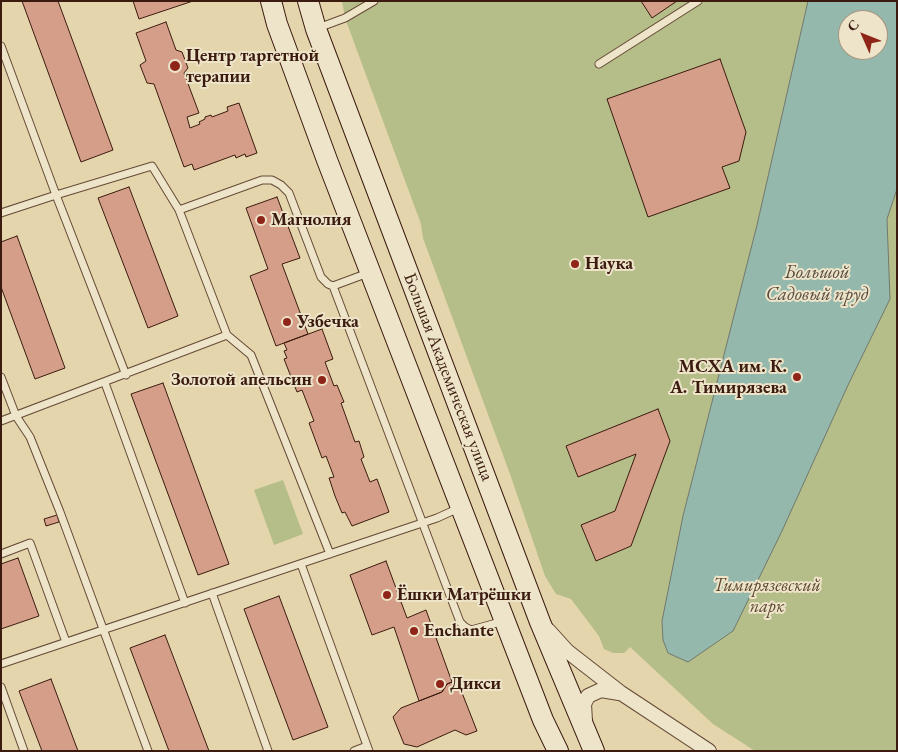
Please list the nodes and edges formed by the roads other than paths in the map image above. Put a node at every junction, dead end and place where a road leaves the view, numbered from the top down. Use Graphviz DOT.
graph roads {
  1 [pos="271,1"];
  2 [pos="308,1"];
  3 [pos="374,1"];
  4 [pos="698,1"];
  5 [pos="316,29"];
  6 [pos="1,46"];
  7 [pos="599,64"];
  8 [pos="56,195"];
  9 [pos="179,210"];
  10 [pos="1,214"];
  11 [pos="371,272"];
  12 [pos="333,286"];
  13 [pos="227,336"];
  14 [pos="126,375"];
  15 [pos="1,377"];
  16 [pos="104,383"];
  17 [pos="16,416"];
  18 [pos="1,421"];
  19 [pos="462,507"];
  20 [pos="424,522"];
  21 [pos="1,554"];
  22 [pos="330,554"];
  23 [pos="302,564"];
  24 [pos="212,593"];
  25 [pos="185,602"];
  26 [pos="506,621"];
  27 [pos="540,622"];
  28 [pos="104,630"];
  29 [pos="66,642"];
  30 [pos="1,664"];
  31 [pos="1,687"];
  32 [pos="621,693"];
  33 [pos="590,742"];
  34 [pos="368,749"];
  35 [pos="24,751"];
  36 [pos="148,751"];
  37 [pos="268,751"];
  38 [pos="354,751"];
  39 [pos="558,751"];
  40 [pos="709,751"];
  1 -- 11 [label="main road, Большая Академическая улица"];
  2 -- 5 [label="main road, Большая Академическая улица"];
  3 -- 5 [label="lane"];
  4 -- 7 [label="lane"];
  5 -- 27 [label="main road, Большая Академическая улица"];
  6 -- 8 [label="lane"];
  8 -- 9 [label="lane"];
  8 -- 10 [label="lane"];
  8 -- 14 [label="lane"];
  9 -- 12 [label="lane"];
  9 -- 13 [label="lane"];
  11 -- 12 [label="lane"];
  11 -- 19 [label="main road, Большая Академическая улица"];
  12 -- 20 [label="lane"];
  13 -- 14 [label="lane"];
  13 -- 22 [label="lane"];
  14 -- 16 [label="lane"];
  15 -- 17 [label="lane"];
  16 -- 17 [label="lane"];
  16 -- 25 [label="lane"];
  17 -- 18 [label="lane"];
  17 -- 28 [label="lane"];
  19 -- 20 [label="lane"];
  19 -- 26 [label="main road, Большая Академическая улица"];
  20 -- 22 [label="lane"];
  20 -- 26 [label="lane"];
  21 -- 29 [label="lane"];
  22 -- 23 [label="lane"];
  23 -- 24 [label="lane"];
  23 -- 34 [label="lane"];
  24 -- 25 [label="lane"];
  24 -- 37 [label="lane"];
  25 -- 28 [label="lane"];
  26 -- 39 [label="main road, Большая Академическая улица"];
  27 -- 32 [label="street"];
  27 -- 33 [label="main road, Большая Академическая улица"];
  28 -- 29 [label="lane"];
  28 -- 36 [label="lane"];
  29 -- 30 [label="lane"];
  31 -- 35 [label="lane"];
  32 -- 33 [label="street"];
  32 -- 40 [label="street"];
  34 -- 38 [label="lane"];
}
